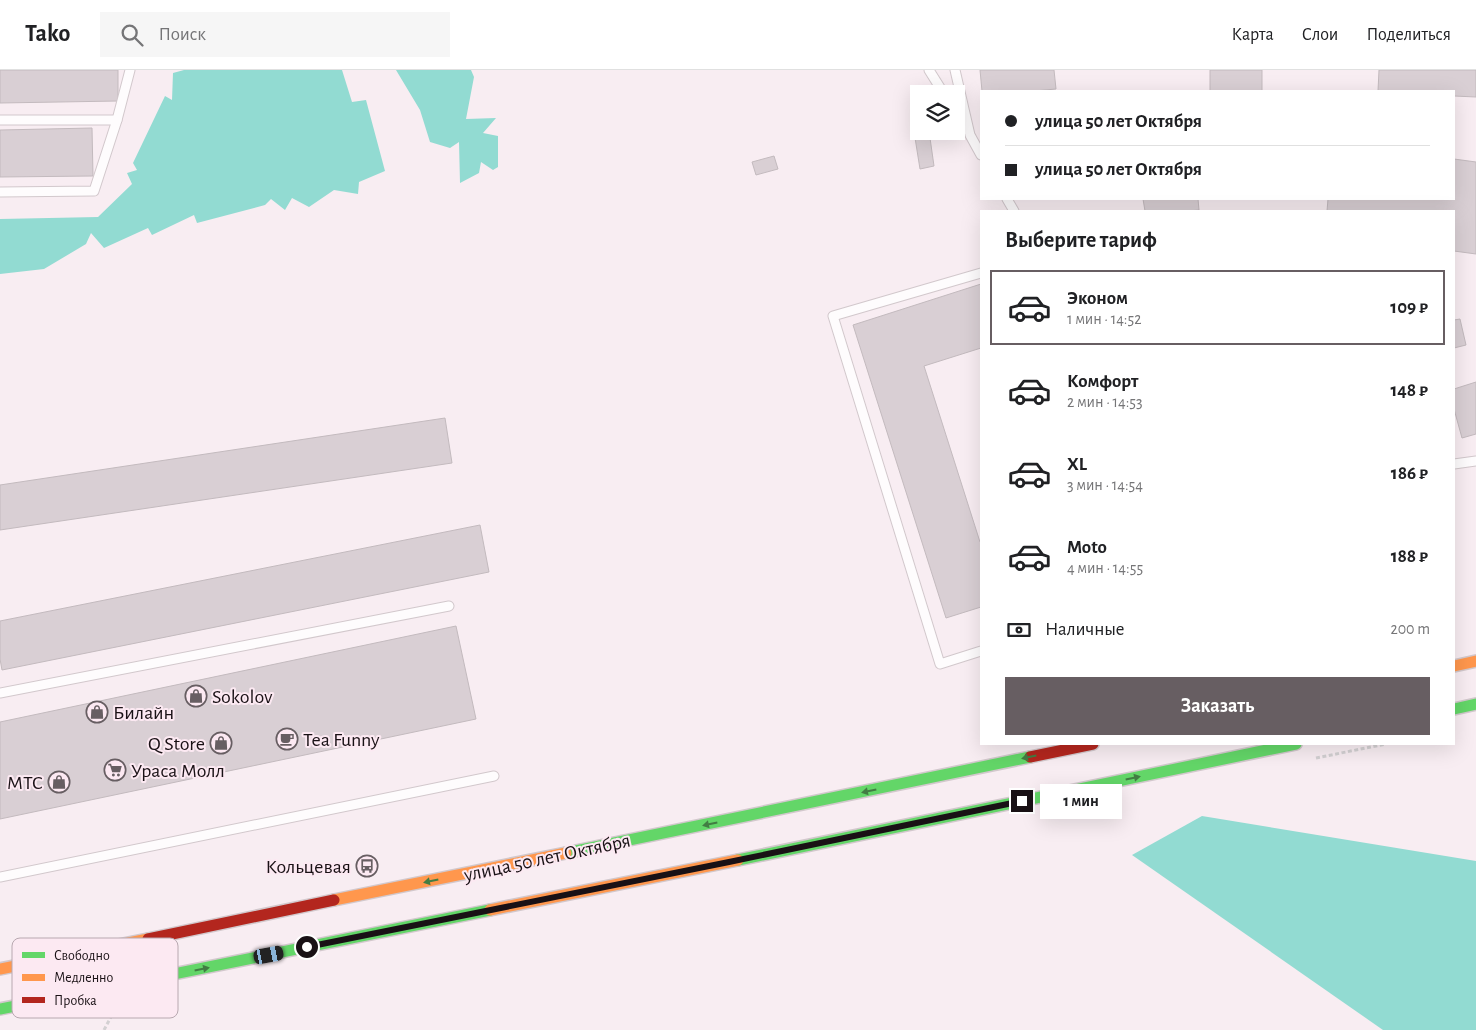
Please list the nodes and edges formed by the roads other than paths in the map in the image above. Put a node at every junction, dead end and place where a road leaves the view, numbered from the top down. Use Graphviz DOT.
graph roads {
  1 [pos="130,70"];
  2 [pos="929,70"];
  3 [pos="956,70"];
  4 [pos="938,85"];
  5 [pos="0,120"];
  6 [pos="118,120"];
  7 [pos="965,128"];
  8 [pos="970,135"];
  9 [pos="980,152"];
  10 [pos="0,192"];
  11 [pos="980,273"];
  12 [pos="1476,461"];
  13 [pos="1455,464"];
  14 [pos="449,606"];
  15 [pos="980,651"];
  16 [pos="1476,661"];
  17 [pos="1455,666"];
  18 [pos="0,693"];
  19 [pos="1476,704"];
  20 [pos="1455,709"];
  21 [pos="1088,745"];
  22 [pos="1291,745"];
  23 [pos="494,776"];
  24 [pos="0,878"];
  25 [pos="155,938"];
  26 [pos="178,973"];
  1 -- 6 [label="lane"];
  2 -- 4 [label="lane"];
  3 -- 8 [label="lane"];
  5 -- 6 [label="lane"];
  6 -- 10 [label="lane"];
  7 -- 8 [label="lane"];
  8 -- 9 [label="lane"];
  11 -- 15 [label="lane"];
  12 -- 13 [label="lane"];
  14 -- 18 [label="lane"];
  16 -- 17 [label="main road"];
  19 -- 20 [label="main road"];
  21 -- 25 [label="main road, улица 50 лет Октября, one-way"];
  26 -- 22 [label="main road, улица 50 лет Октября, one-way"];
  23 -- 24 [label="lane"];
}
